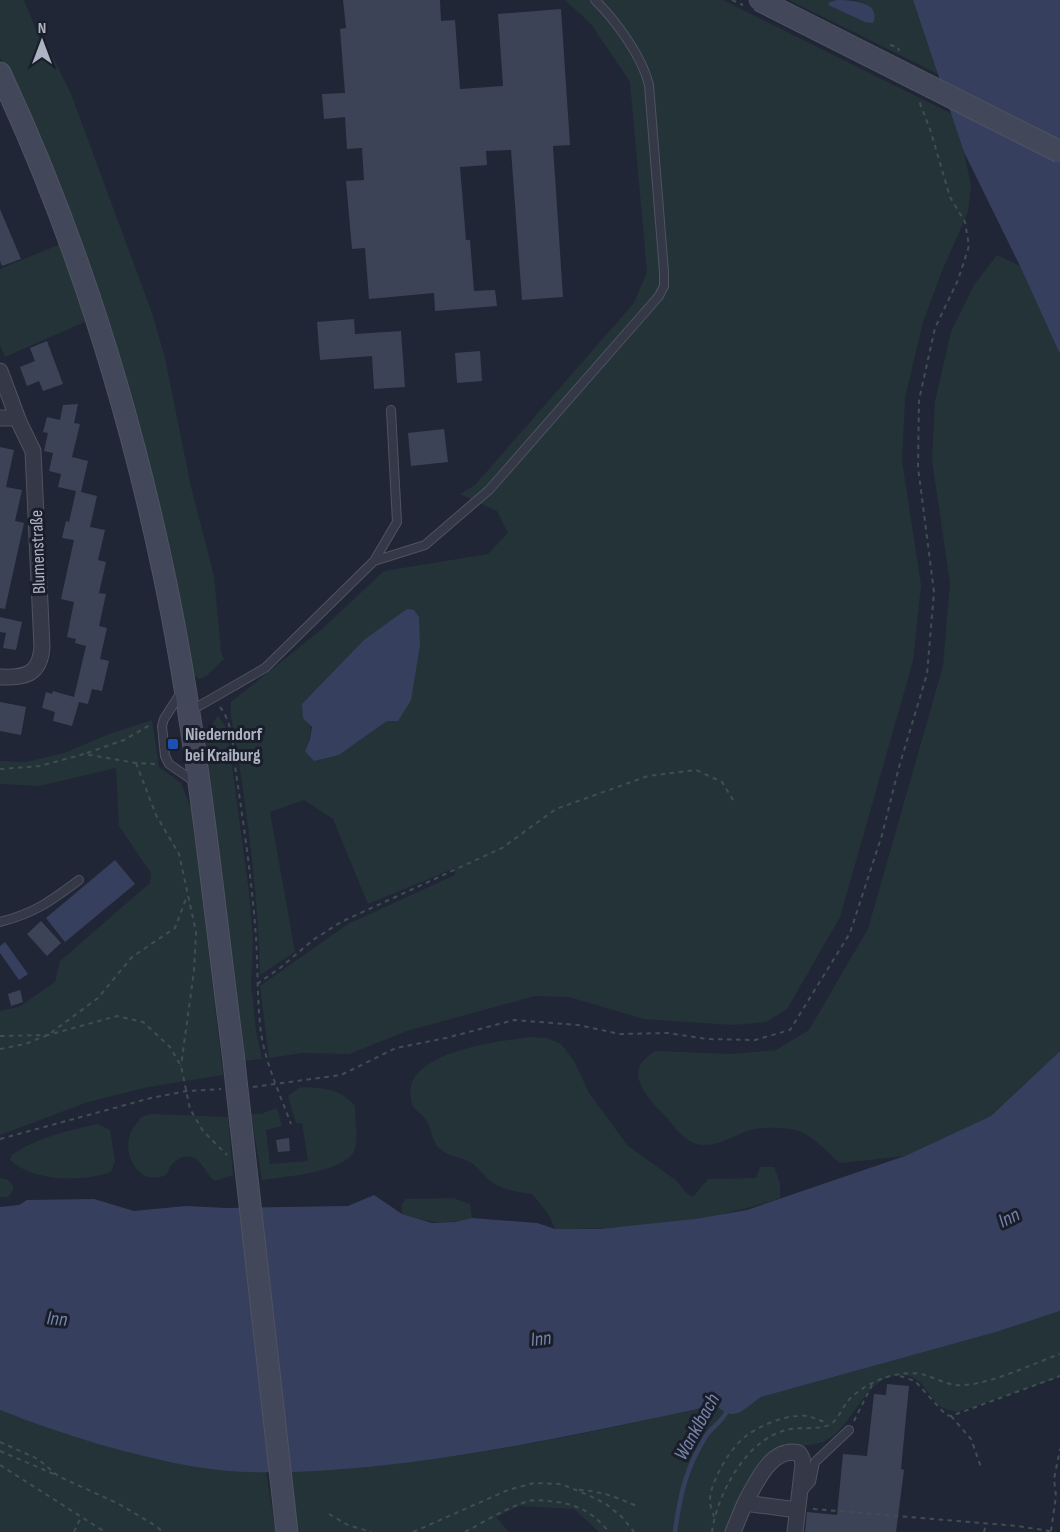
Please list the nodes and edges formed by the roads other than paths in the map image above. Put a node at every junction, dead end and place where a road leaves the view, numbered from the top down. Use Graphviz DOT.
graph roads {
  1 [pos="595,0"];
  2 [pos="759,0"];
  3 [pos="0,74"];
  4 [pos="1060,152"];
  5 [pos="0,371"];
  6 [pos="391,410"];
  7 [pos="0,418"];
  8 [pos="17,418"];
  9 [pos="374,561"];
  10 [pos="0,677"];
  11 [pos="184,688"];
  12 [pos="188,712"];
  13 [pos="199,785"];
  14 [pos="79,880"];
  15 [pos="0,922"];
  16 [pos="849,1430"];
  17 [pos="745,1503"];
  18 [pos="798,1504"];
  19 [pos="287,1532"];
  20 [pos="733,1532"];
  21 [pos="795,1532"];
  1 -- 9 [label="lane"];
  2 -- 4 [label="main road, bridge"];
  3 -- 11 [label="main road"];
  5 -- 8 [label="street"];
  6 -- 9 [label="lane"];
  7 -- 8 [label="street"];
  8 -- 10 [label="street, Blumenstraße"];
  9 -- 12 [label="lane"];
  11 -- 12 [label="main road"];
  11 -- 13 [label="lane"];
  12 -- 13 [label="main road"];
  13 -- 19 [label="main road, bridge"];
  14 -- 15 [label="lane"];
  16 -- 18 [label="lane"];
  17 -- 18 [label="street"];
  17 -- 18 [label="street"];
  17 -- 20 [label="street"];
  18 -- 21 [label="street"];
}
